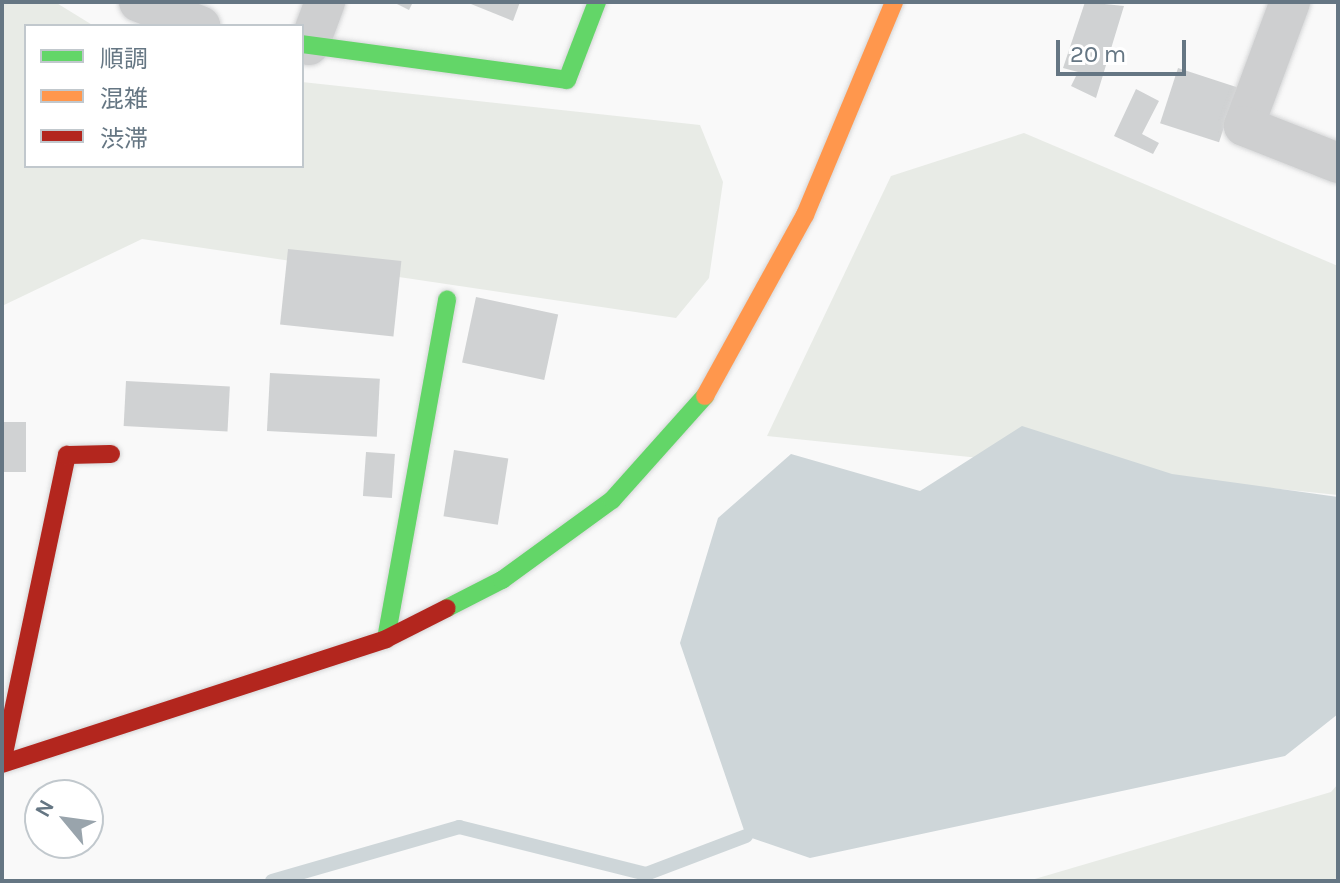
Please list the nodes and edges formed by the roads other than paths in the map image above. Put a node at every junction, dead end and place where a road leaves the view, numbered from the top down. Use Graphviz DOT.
graph roads {
  1 [pos="139,2"];
  2 [pos="325,2"];
  3 [pos="597,2"];
  4 [pos="894,2"];
  5 [pos="1290,2"];
  6 [pos="195,24"];
  7 [pos="306,44"];
  8 [pos="1338,163"];
  9 [pos="447,299"];
  10 [pos="111,454"];
  11 [pos="386,639"];
  12 [pos="2,764"];
  1 -- 6 [label="street"];
  2 -- 7 [label="street"];
  3 -- 7 [label="street"];
  4 -- 11 [label="street"];
  5 -- 8 [label="street"];
  9 -- 11 [label="street"];
  10 -- 12 [label="street"];
  11 -- 12 [label="street"];
}
